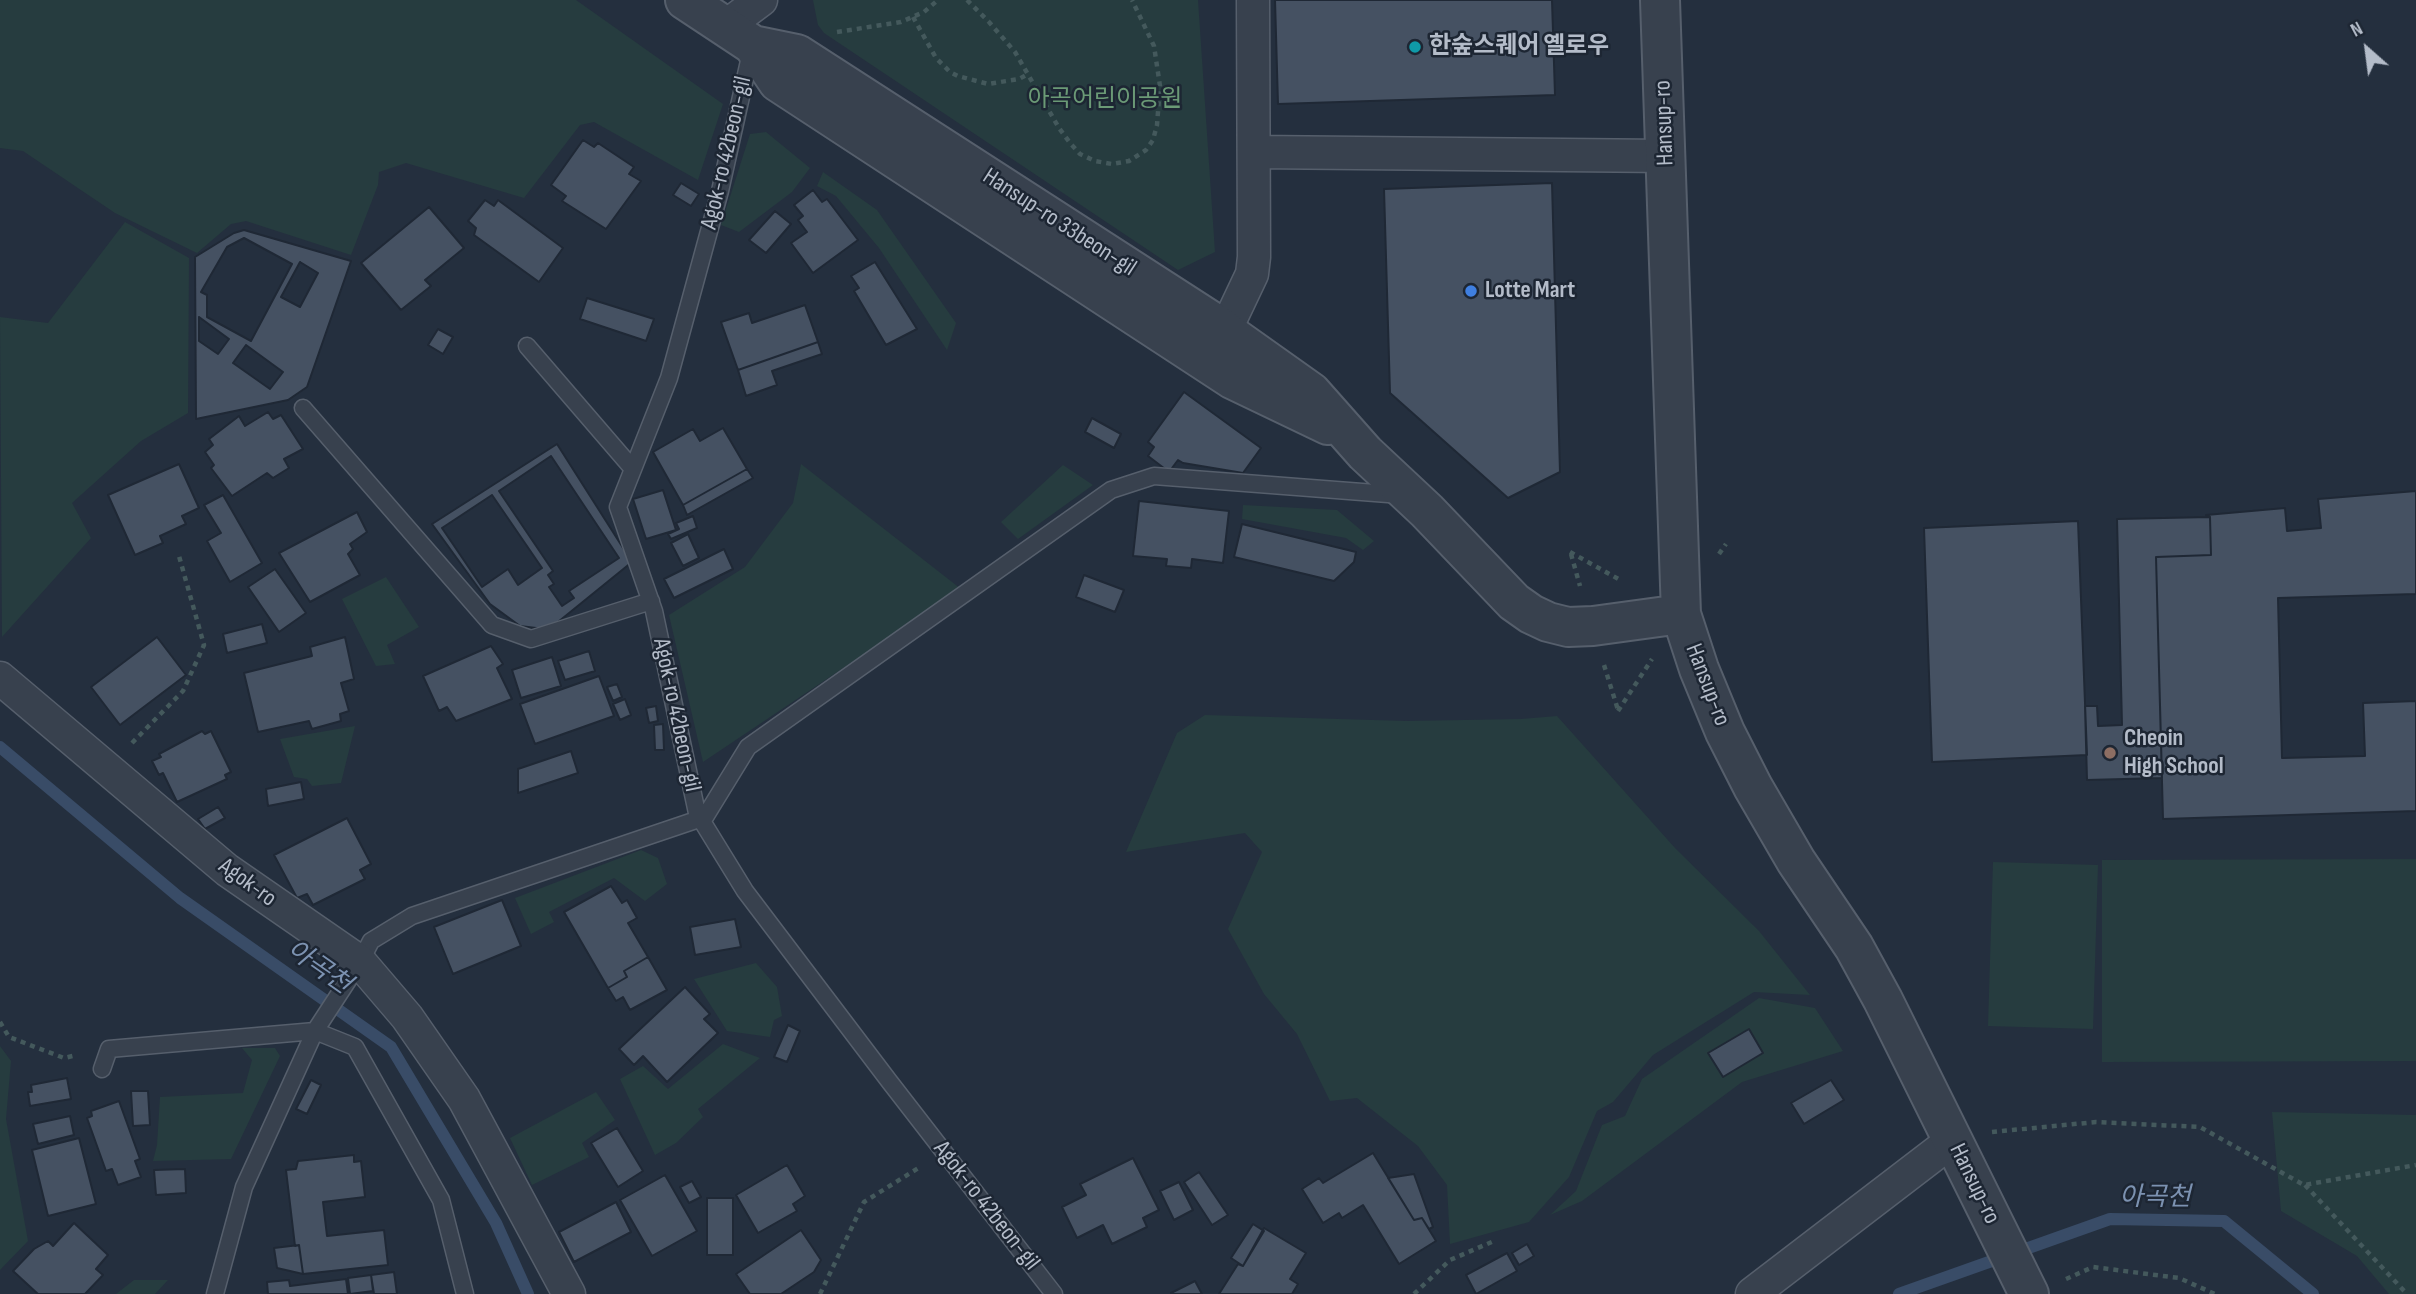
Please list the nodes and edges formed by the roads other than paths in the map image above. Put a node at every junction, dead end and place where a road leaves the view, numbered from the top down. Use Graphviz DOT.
graph roads {
  1 [pos="684,0"];
  2 [pos="761,0"];
  3 [pos="1253,0"];
  4 [pos="1660,0"];
  5 [pos="736,24"];
  6 [pos="1255,152"];
  7 [pos="1667,156"];
  8 [pos="1225,331"];
  9 [pos="527,346"];
  10 [pos="303,408"];
  11 [pos="1345,433"];
  12 [pos="633,469"];
  13 [pos="1410,496"];
  14 [pos="650,601"];
  15 [pos="1681,614"];
  16 [pos="0,678"];
  17 [pos="700,818"];
  18 [pos="360,962"];
  19 [pos="316,1031"];
  20 [pos="102,1069"];
  21 [pos="1953,1140"];
  22 [pos="2037,1288"];
  23 [pos="215,1294"];
  24 [pos="465,1294"];
  25 [pos="569,1294"];
  26 [pos="1054,1294"];
  27 [pos="1752,1294"];
  1 -- 5 [label="street, Hansup-ro 33beon-gil"];
  2 -- 5 [label="street"];
  3 -- 6 [label="street"];
  4 -- 7 [label="street, Hansup-ro"];
  5 -- 8 [label="street, Hansup-ro 33beon-gil"];
  5 -- 11 [label="street, Hansup-ro 33beon-gil"];
  5 -- 12 [label="lane, Agok-ro 42beon-gil"];
  6 -- 7 [label="street"];
  6 -- 8 [label="street"];
  7 -- 15 [label="street, Hansup-ro"];
  8 -- 11 [label="street, Hansup-ro 33beon-gil"];
  9 -- 12 [label="lane"];
  10 -- 14 [label="lane"];
  11 -- 13 [label="street, Hansup-ro 33beon-gil"];
  12 -- 14 [label="lane, Agok-ro 42beon-gil"];
  13 -- 15 [label="street, Hansup-ro 33beon-gil"];
  13 -- 17 [label="lane"];
  14 -- 17 [label="lane, Agok-ro 42beon-gil"];
  15 -- 21 [label="street, Hansup-ro"];
  16 -- 18 [label="street, Agok-ro"];
  17 -- 18 [label="lane"];
  17 -- 26 [label="lane, Agok-ro 42beon-gil"];
  18 -- 19 [label="lane"];
  18 -- 25 [label="street, Agok-ro"];
  19 -- 20 [label="lane"];
  19 -- 23 [label="lane"];
  19 -- 24 [label="lane"];
  21 -- 22 [label="street, Hansup-ro"];
  21 -- 27 [label="street"];
}
